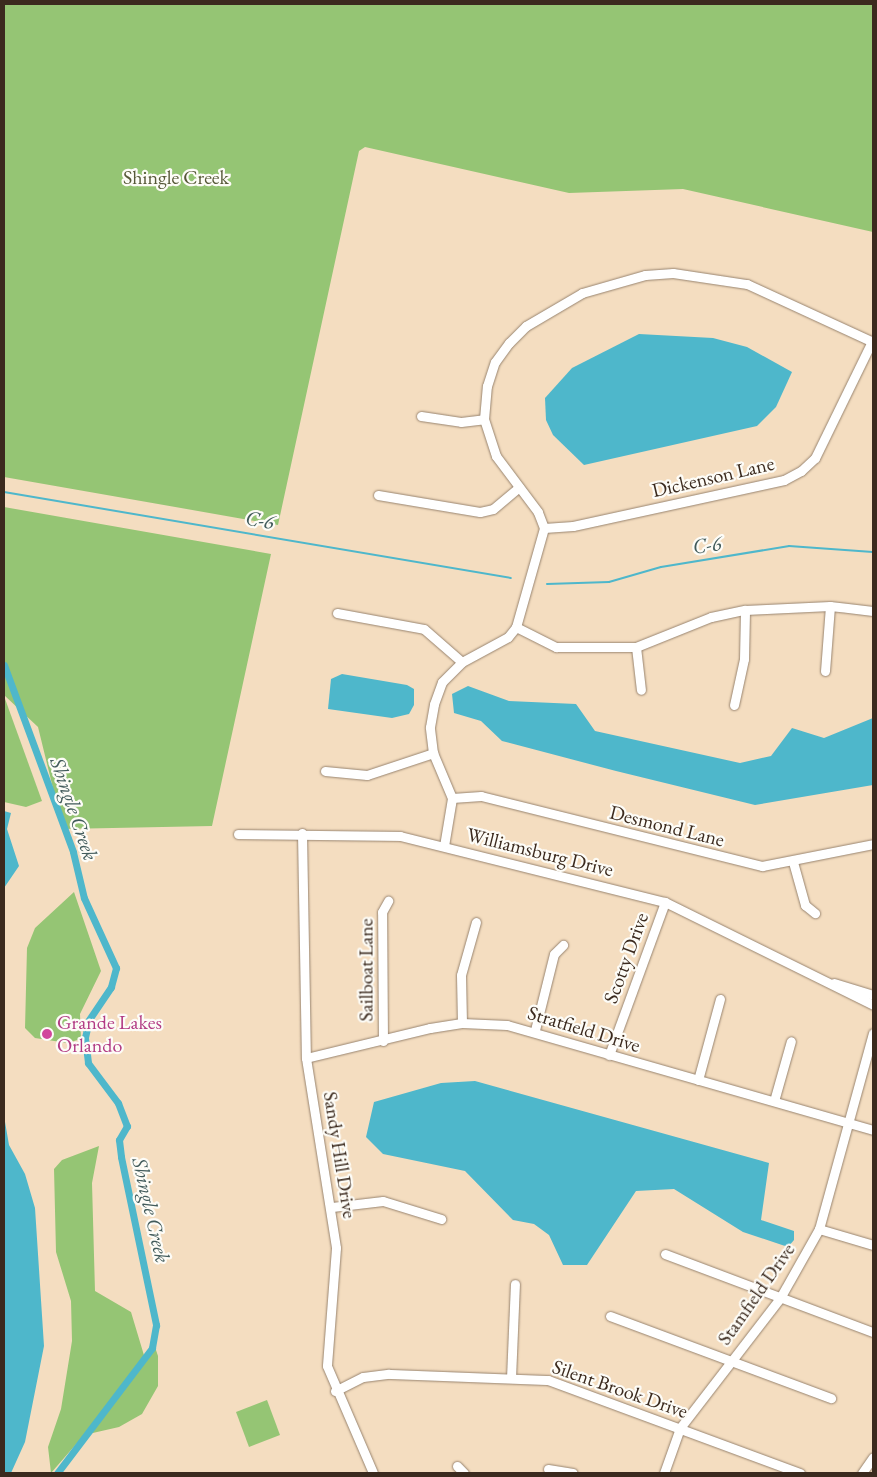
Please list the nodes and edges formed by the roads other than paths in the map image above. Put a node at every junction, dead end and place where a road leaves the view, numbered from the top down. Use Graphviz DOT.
graph roads {
  1 [pos="872,341"];
  2 [pos="421,416"];
  3 [pos="484,419"];
  4 [pos="519,487"];
  5 [pos="378,495"];
  6 [pos="544,528"];
  7 [pos="830,606"];
  8 [pos="745,610"];
  9 [pos="873,611"];
  10 [pos="337,613"];
  11 [pos="516,626"];
  12 [pos="636,647"];
  13 [pos="462,662"];
  14 [pos="825,672"];
  15 [pos="641,690"];
  16 [pos="734,705"];
  17 [pos="434,753"];
  18 [pos="325,771"];
  19 [pos="452,798"];
  20 [pos="302,833"];
  21 [pos="238,834"];
  22 [pos="873,844"];
  23 [pos="444,846"];
  24 [pos="793,862"];
  25 [pos="388,901"];
  26 [pos="665,902"];
  27 [pos="814,913"];
  28 [pos="476,922"];
  29 [pos="563,945"];
  30 [pos="817,977"];
  31 [pos="873,996"];
  32 [pos="720,999"];
  33 [pos="873,1005"];
  34 [pos="462,1023"];
  35 [pos="535,1030"];
  36 [pos="873,1033"];
  37 [pos="383,1041"];
  38 [pos="791,1041"];
  39 [pos="609,1055"];
  40 [pos="306,1058"];
  41 [pos="698,1080"];
  42 [pos="774,1101"];
  43 [pos="848,1123"];
  44 [pos="873,1130"];
  45 [pos="332,1207"];
  46 [pos="441,1219"];
  47 [pos="819,1229"];
  48 [pos="873,1245"];
  49 [pos="665,1254"];
  50 [pos="515,1284"];
  51 [pos="780,1298"];
  52 [pos="610,1316"];
  53 [pos="873,1332"];
  54 [pos="730,1362"];
  55 [pos="511,1378"];
  56 [pos="335,1391"];
  57 [pos="831,1398"];
  58 [pos="680,1428"];
  59 [pos="873,1457"];
  60 [pos="457,1466"];
  61 [pos="548,1468"];
  62 [pos="372,1473"];
  63 [pos="464,1473"];
  64 [pos="573,1473"];
  65 [pos="664,1473"];
  66 [pos="800,1473"];
  67 [pos="862,1473"];
  1 -- 3 [label="street"];
  1 -- 6 [label="street, Dickenson Lane"];
  2 -- 3 [label="street"];
  3 -- 4 [label="street"];
  4 -- 5 [label="street"];
  4 -- 6 [label="street"];
  6 -- 11 [label="street"];
  7 -- 8 [label="street"];
  7 -- 9 [label="street"];
  7 -- 14 [label="street"];
  8 -- 12 [label="street"];
  8 -- 16 [label="street"];
  10 -- 13 [label="street"];
  11 -- 12 [label="street"];
  11 -- 13 [label="street"];
  12 -- 15 [label="street"];
  13 -- 17 [label="street"];
  17 -- 18 [label="street"];
  17 -- 19 [label="street"];
  19 -- 23 [label="street"];
  19 -- 24 [label="street, Desmond Lane"];
  20 -- 21 [label="street, Williamsburg Drive"];
  20 -- 23 [label="street, Williamsburg Drive"];
  20 -- 40 [label="street, Sandy Hill Drive"];
  22 -- 24 [label="street, Desmond Lane"];
  23 -- 26 [label="street, Williamsburg Drive"];
  24 -- 27 [label="street"];
  25 -- 37 [label="street, Sailboat Lane"];
  26 -- 30 [label="street, Williamsburg Drive"];
  26 -- 39 [label="street, Scotty Drive"];
  28 -- 34 [label="street"];
  29 -- 35 [label="street"];
  30 -- 31 [label="street, Williamsburg Drive"];
  30 -- 33 [label="street, Williamsburg Drive"];
  32 -- 41 [label="street"];
  34 -- 35 [label="street, Stratfield Drive"];
  34 -- 37 [label="street, Stratfield Drive"];
  35 -- 39 [label="street, Stratfield Drive"];
  36 -- 43 [label="street, Stamfield Drive"];
  37 -- 40 [label="street, Stratfield Drive"];
  38 -- 42 [label="street"];
  39 -- 41 [label="street, Stratfield Drive"];
  40 -- 45 [label="street, Sandy Hill Drive"];
  41 -- 42 [label="street, Stratfield Drive"];
  42 -- 43 [label="street, Stratfield Drive"];
  43 -- 44 [label="street, Stratfield Drive"];
  43 -- 47 [label="street, Stamfield Drive"];
  45 -- 46 [label="street"];
  45 -- 56 [label="street, Sandy Hill Drive"];
  47 -- 48 [label="street"];
  47 -- 51 [label="street, Stamfield Drive"];
  49 -- 51 [label="street"];
  50 -- 55 [label="street"];
  51 -- 53 [label="street"];
  51 -- 54 [label="street, Stamfield Drive"];
  52 -- 54 [label="street"];
  54 -- 57 [label="street"];
  54 -- 58 [label="street, Stamfield Drive"];
  55 -- 56 [label="street, Silent Brook Drive"];
  55 -- 58 [label="street, Silent Brook Drive"];
  56 -- 62 [label="street, Sandy Hill Drive"];
  58 -- 65 [label="street, Stamfield Drive"];
  58 -- 66 [label="street, Silent Brook Drive"];
  59 -- 67 [label="street"];
  60 -- 63 [label="street"];
  61 -- 64 [label="street"];
}
